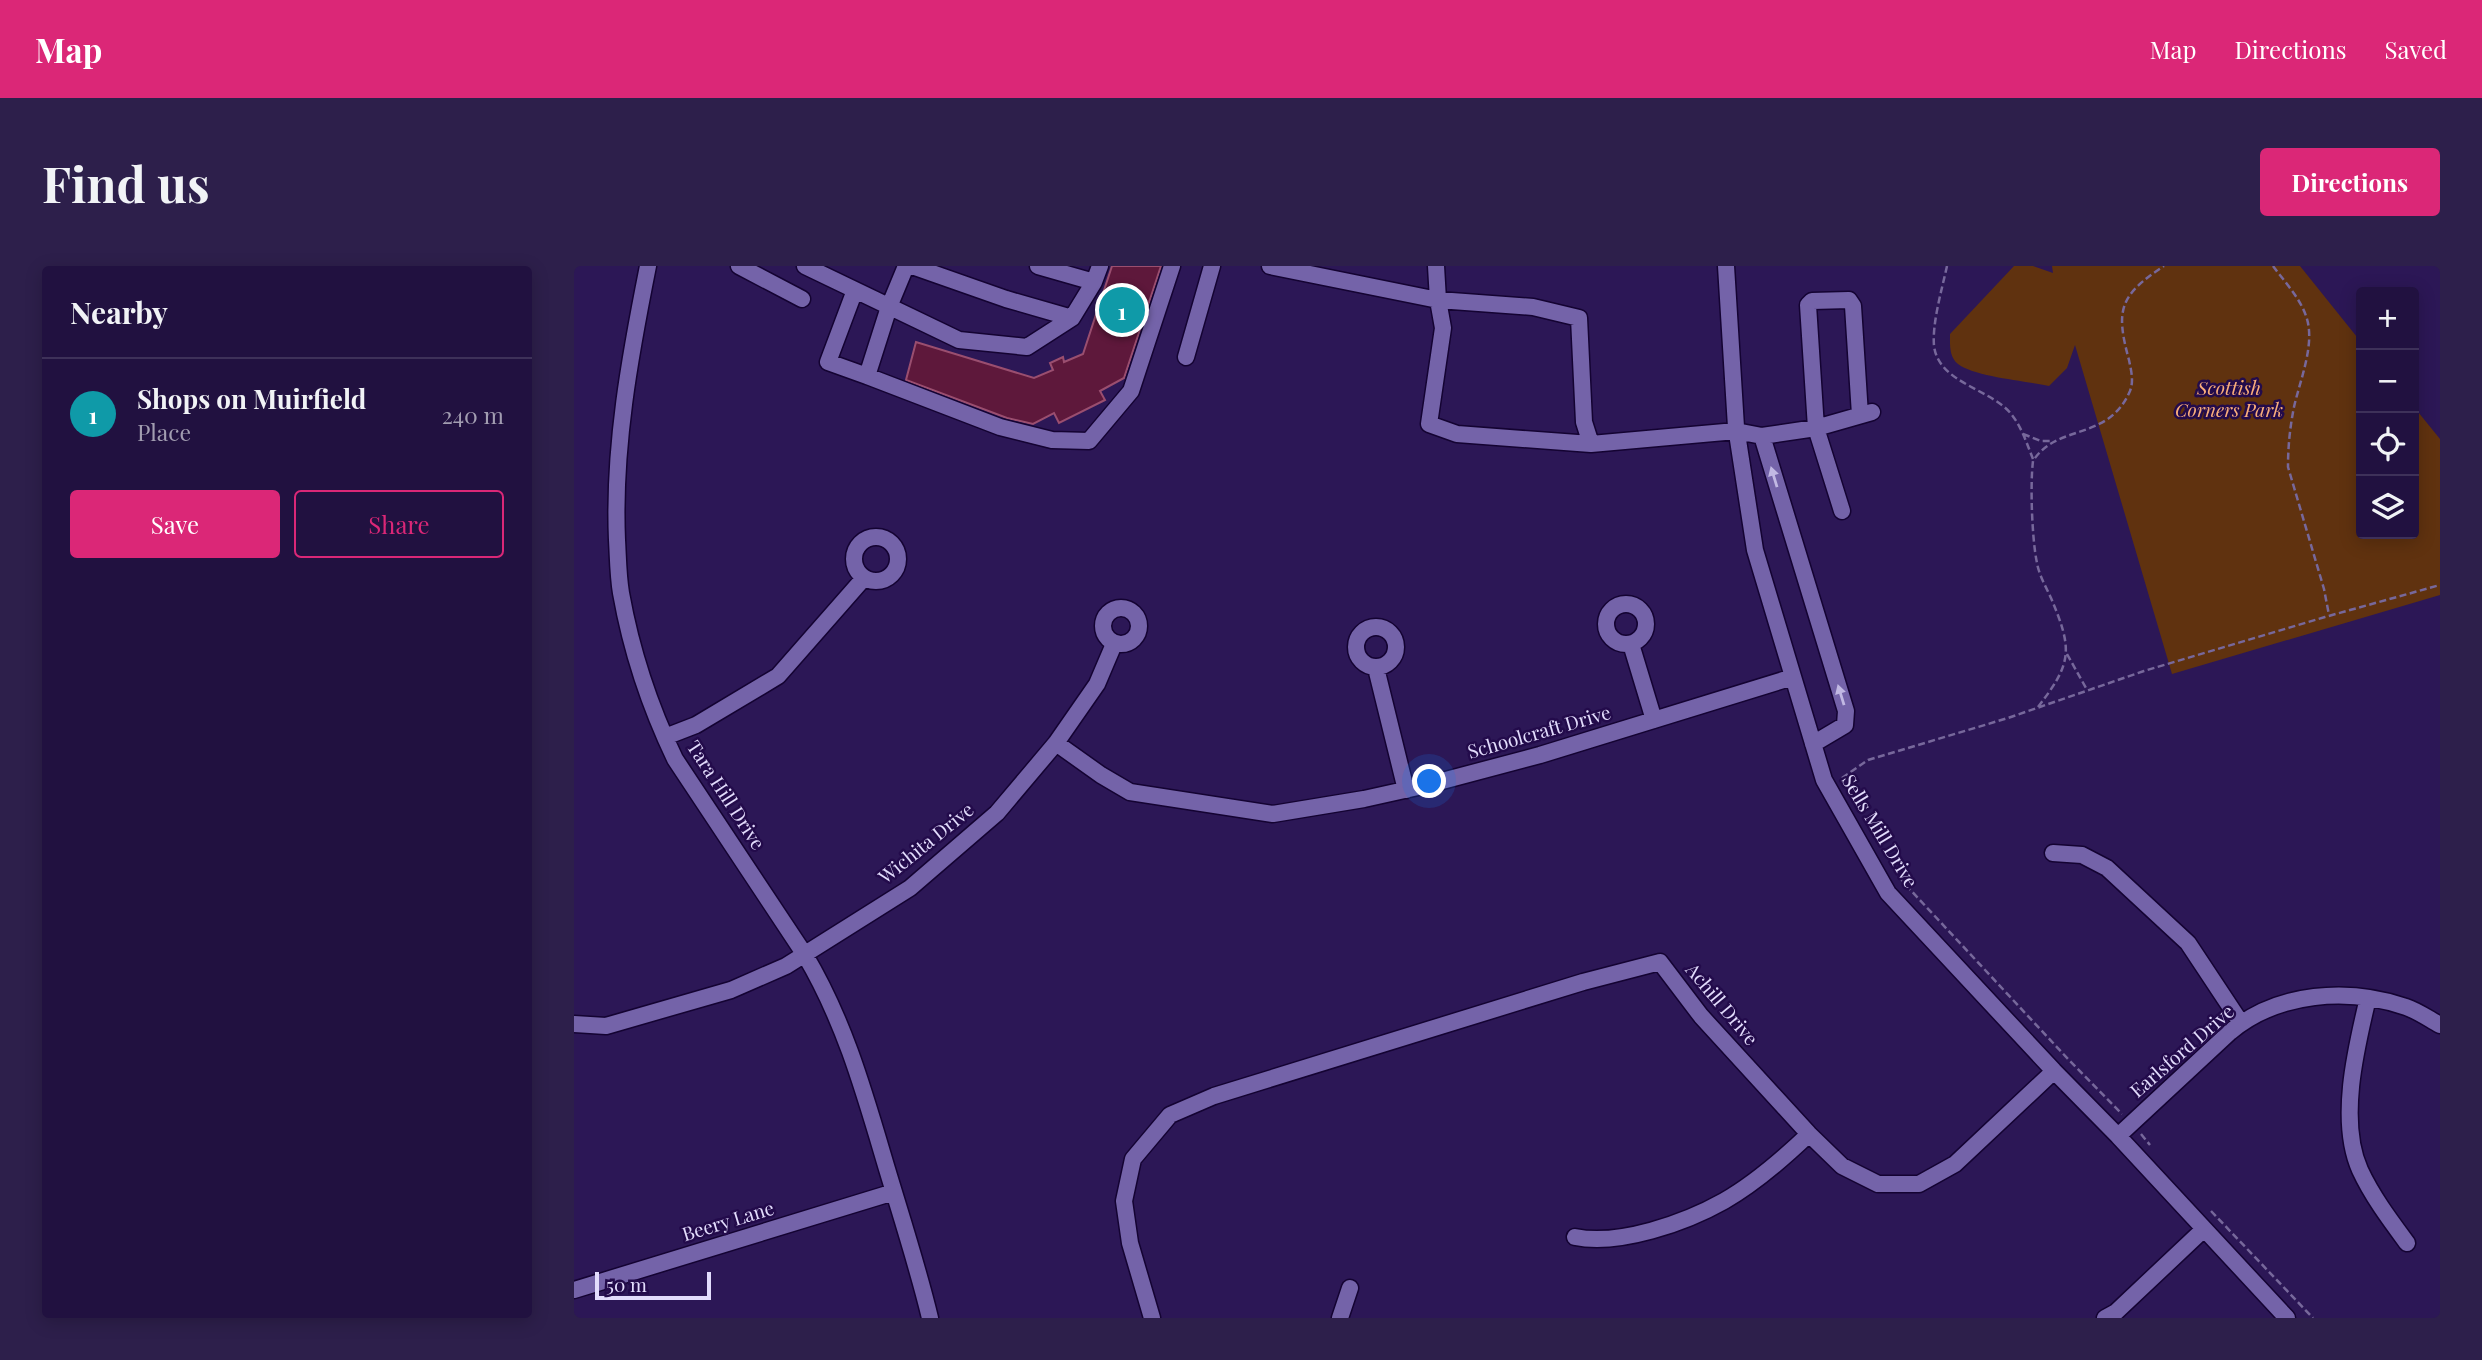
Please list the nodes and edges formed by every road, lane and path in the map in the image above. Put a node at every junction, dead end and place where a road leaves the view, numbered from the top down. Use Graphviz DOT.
graph roads {
  1 [pos="648,266"];
  2 [pos="739,266"];
  3 [pos="805,266"];
  4 [pos="906,266"];
  5 [pos="912,266"];
  6 [pos="1038,266"];
  7 [pos="1100,266"];
  8 [pos="1172,266"];
  9 [pos="1212,266"];
  10 [pos="1270,266"];
  11 [pos="1436,266"];
  12 [pos="1726,266"];
  13 [pos="1947,266"];
  14 [pos="2164,266"];
  15 [pos="2273,266"];
  16 [pos="1094,282"];
  17 [pos="855,290"];
  18 [pos="802,299"];
  19 [pos="1438,300"];
  20 [pos="889,307"];
  21 [pos="1072,318"];
  22 [pos="1186,356"];
  23 [pos="867,376"];
  24 [pos="1816,428"];
  25 [pos="1736,431"];
  26 [pos="2023,434"];
  27 [pos="1762,436"];
  28 [pos="2053,442"];
  29 [pos="1591,444"];
  30 [pos="2033,461"];
  31 [pos="1842,511"];
  32 [pos="864,578"];
  33 [pos="2440,585"];
  34 [pos="2329,616"];
  35 [pos="1114,643"];
  36 [pos="1631,644"];
  37 [pos="2066,651"];
  38 [pos="1376,668"];
  39 [pos="1793,677"];
  40 [pos="2087,690"];
  41 [pos="2038,707"];
  42 [pos="1654,720"];
  43 [pos="665,737"];
  44 [pos="1056,743"];
  45 [pos="1814,744"];
  46 [pos="1835,781"];
  47 [pos="1845,787"];
  48 [pos="1406,790"];
  49 [pos="2053,853"];
  50 [pos="1888,861"];
  51 [pos="805,955"];
  52 [pos="2368,998"];
  53 [pos="2241,1023"];
  54 [pos="574,1024"];
  55 [pos="2440,1025"];
  56 [pos="2054,1071"];
  57 [pos="2131,1123"];
  58 [pos="1809,1134"];
  59 [pos="2118,1136"];
  60 [pos="2152,1150"];
  61 [pos="894,1192"];
  62 [pos="2208,1208"];
  63 [pos="2204,1229"];
  64 [pos="1575,1237"];
  65 [pos="2407,1243"];
  66 [pos="1350,1288"];
  67 [pos="574,1290"];
  68 [pos="930,1318"];
  69 [pos="1152,1318"];
  70 [pos="1340,1318"];
  71 [pos="2105,1318"];
  72 [pos="2287,1318"];
  73 [pos="2313,1318"];
  1 -- 43 [label="street, Tara Hill Drive"];
  2 -- 18 [label="street"];
  3 -- 17 [label="street"];
  4 -- 20 [label="street"];
  5 -- 21 [label="street"];
  6 -- 16 [label="street"];
  7 -- 16 [label="street"];
  8 -- 23 [label="street"];
  9 -- 22 [label="street"];
  10 -- 19 [label="street"];
  11 -- 19 [label="street"];
  12 -- 25 [label="street, Sells Mill Drive"];
  13 -- 26 [label="path"];
  14 -- 28 [label="path"];
  15 -- 34 [label="path"];
  16 -- 21 [label="street"];
  17 -- 20 [label="street"];
  17 -- 23 [label="street"];
  19 -- 29 [label="street"];
  19 -- 29 [label="street"];
  20 -- 21 [label="street"];
  20 -- 23 [label="street"];
  24 -- 24 [label="street"];
  24 -- 27 [label="street"];
  24 -- 31 [label="street"];
  25 -- 27 [label="street"];
  25 -- 29 [label="street"];
  25 -- 39 [label="street, Sells Mill Drive"];
  26 -- 28 [label="path"];
  26 -- 30 [label="path"];
  45 -- 27 [label="street, one-way"];
  28 -- 30 [label="path"];
  30 -- 37 [label="path"];
  32 -- 43 [label="street"];
  33 -- 34 [label="path"];
  34 -- 40 [label="path"];
  35 -- 44 [label="street, Wichita Drive"];
  36 -- 42 [label="street"];
  37 -- 40 [label="path"];
  37 -- 41 [label="path"];
  38 -- 48 [label="street"];
  39 -- 42 [label="street, Schoolcraft Drive"];
  39 -- 45 [label="street, Sells Mill Drive"];
  40 -- 41 [label="path"];
  41 -- 46 [label="path"];
  42 -- 48 [label="street, Schoolcraft Drive"];
  43 -- 51 [label="street, Tara Hill Drive"];
  44 -- 48 [label="street, Schoolcraft Drive"];
  44 -- 51 [label="street, Wichita Drive"];
  45 -- 46 [label="street, Sells Mill Drive"];
  46 -- 47 [label="path"];
  46 -- 56 [label="street, Sells Mill Drive"];
  49 -- 53 [label="street"];
  50 -- 57 [label="path"];
  51 -- 54 [label="street, Wichita Drive"];
  51 -- 61 [label="street, Tara Hill Drive"];
  52 -- 53 [label="street, Earlsford Drive"];
  52 -- 55 [label="street, Earlsford Drive"];
  52 -- 65 [label="street"];
  53 -- 57 [label="street, Earlsford Drive"];
  56 -- 58 [label="street, Achill Drive"];
  56 -- 59 [label="street, Sells Mill Drive"];
  57 -- 59 [label="street, Earlsford Drive"];
  57 -- 60 [label="path"];
  58 -- 64 [label="street"];
  58 -- 69 [label="street, Achill Drive"];
  59 -- 63 [label="street, Sells Mill Drive"];
  61 -- 67 [label="street, Beery Lane"];
  61 -- 68 [label="street, Tara Hill Drive"];
  62 -- 73 [label="path"];
  63 -- 71 [label="street"];
  63 -- 72 [label="street, Sells Mill Drive"];
  66 -- 70 [label="street"];
}
